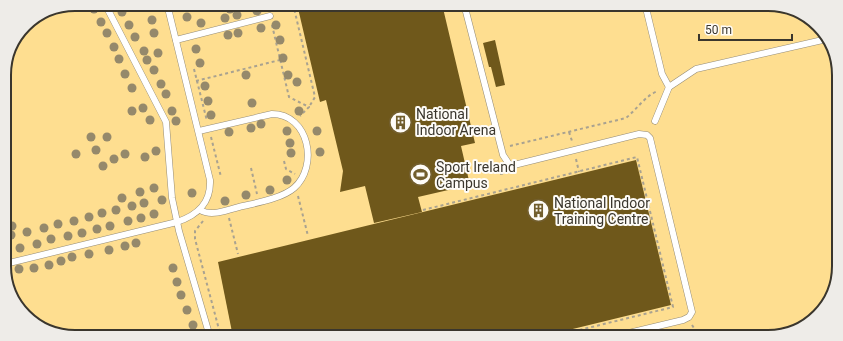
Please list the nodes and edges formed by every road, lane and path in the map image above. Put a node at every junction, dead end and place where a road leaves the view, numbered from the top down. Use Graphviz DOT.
graph roads {
  1 [pos="109,11"];
  2 [pos="169,11"];
  3 [pos="295,11"];
  4 [pos="466,11"];
  5 [pos="647,11"];
  6 [pos="270,16"];
  7 [pos="176,40"];
  8 [pos="822,40"];
  9 [pos="280,60"];
  10 [pos="193,66"];
  11 [pos="197,81"];
  12 [pos="187,83"];
  13 [pos="669,87"];
  14 [pos="310,107"];
  15 [pos="656,121"];
  16 [pos="294,122"];
  17 [pos="209,129"];
  18 [pos="199,131"];
  19 [pos="501,148"];
  20 [pos="284,161"];
  21 [pos="251,168"];
  22 [pos="508,172"];
  23 [pos="500,174"];
  24 [pos="221,177"];
  25 [pos="302,178"];
  26 [pos="293,189"];
  27 [pos="260,202"];
  28 [pos="200,210"];
  29 [pos="227,210"];
  30 [pos="423,210"];
  31 [pos="211,214"];
  32 [pos="177,222"];
  33 [pos="308,236"];
  34 [pos="238,254"];
  35 [pos="11,263"];
  36 [pos="687,318"];
  37 [pos="208,330"];
  38 [pos="219,330"];
  39 [pos="579,330"];
  40 [pos="640,330"];
  41 [pos="696,330"];
  1 -- 32 [label="lane"];
  2 -- 7 [label="lane"];
  3 -- 14 [label="path"];
  4 -- 19 [label="lane"];
  5 -- 13 [label="lane"];
  6 -- 7 [label="lane"];
  6 -- 9 [label="path"];
  7 -- 12 [label="lane"];
  8 -- 13 [label="lane"];
  9 -- 11 [label="path"];
  9 -- 14 [label="path"];
  10 -- 11 [label="path"];
  11 -- 12 [label="path"];
  11 -- 17 [label="path"];
  12 -- 18 [label="lane"];
  13 -- 15 [label="lane"];
  13 -- 19 [label="path"];
  14 -- 16 [label="path"];
  16 -- 17 [label="lane"];
  16 -- 25 [label="lane"];
  17 -- 18 [label="lane"];
  17 -- 24 [label="path"];
  18 -- 28 [label="lane"];
  19 -- 36 [label="lane"];
  20 -- 25 [label="path"];
  21 -- 27 [label="path"];
  22 -- 23 [label="path"];
  25 -- 26 [label="lane"];
  26 -- 27 [label="lane"];
  26 -- 33 [label="path"];
  27 -- 29 [label="lane"];
  28 -- 31 [label="lane"];
  28 -- 32 [label="lane"];
  29 -- 31 [label="lane"];
  29 -- 34 [label="path"];
  30 -- 39 [label="path"];
  31 -- 38 [label="path"];
  32 -- 35 [label="lane"];
  32 -- 37 [label="lane"];
  36 -- 40 [label="lane"];
  36 -- 41 [label="path"];
}
